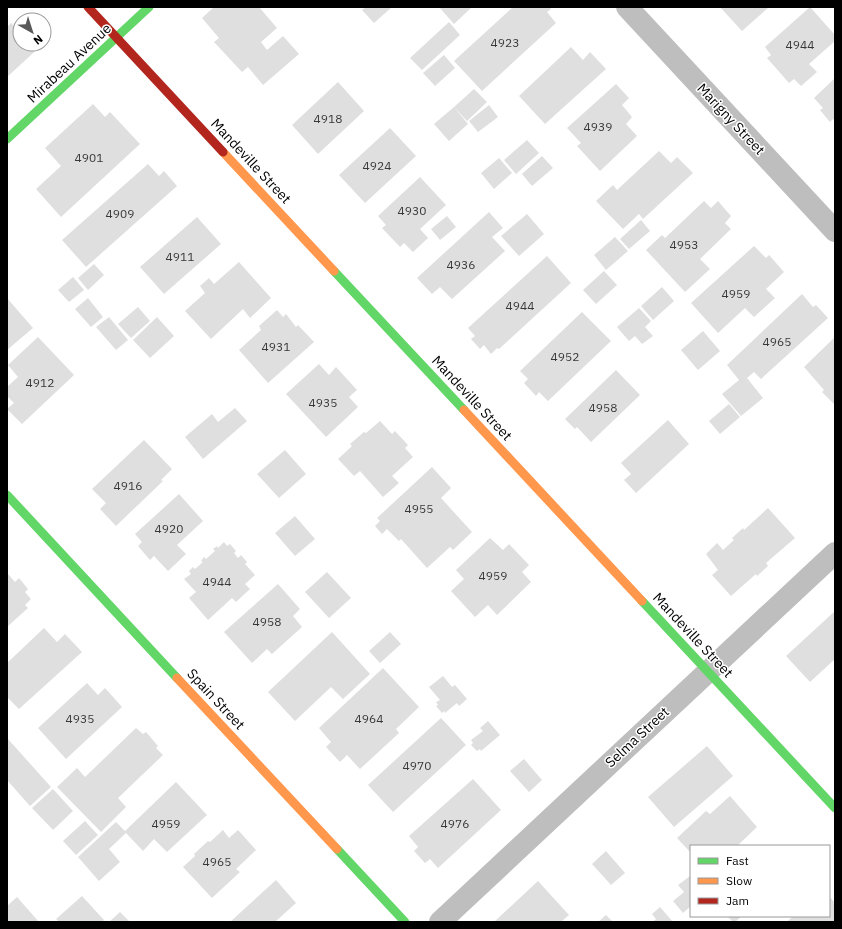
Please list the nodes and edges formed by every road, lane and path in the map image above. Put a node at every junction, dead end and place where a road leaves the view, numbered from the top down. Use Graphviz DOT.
graph roads {
  1 [pos="88,7"];
  2 [pos="149,7"];
  3 [pos="627,7"];
  4 [pos="117,37"];
  5 [pos="7,140"];
  6 [pos="835,230"];
  7 [pos="7,495"];
  8 [pos="835,553"];
  9 [pos="708,672"];
  10 [pos="835,808"];
  11 [pos="405,922"];
  12 [pos="440,922"];
  1 -- 4 [label="street, Mandeville Street"];
  2 -- 4 [label="street, Mirabeau Avenue"];
  3 -- 6 [label="street, Marigny Street"];
  4 -- 5 [label="street, Mirabeau Avenue"];
  4 -- 9 [label="street, Mandeville Street"];
  7 -- 11 [label="street, Spain Street"];
  8 -- 9 [label="street, Selma Street"];
  9 -- 10 [label="street, Mandeville Street"];
  9 -- 12 [label="street, Selma Street"];
}
